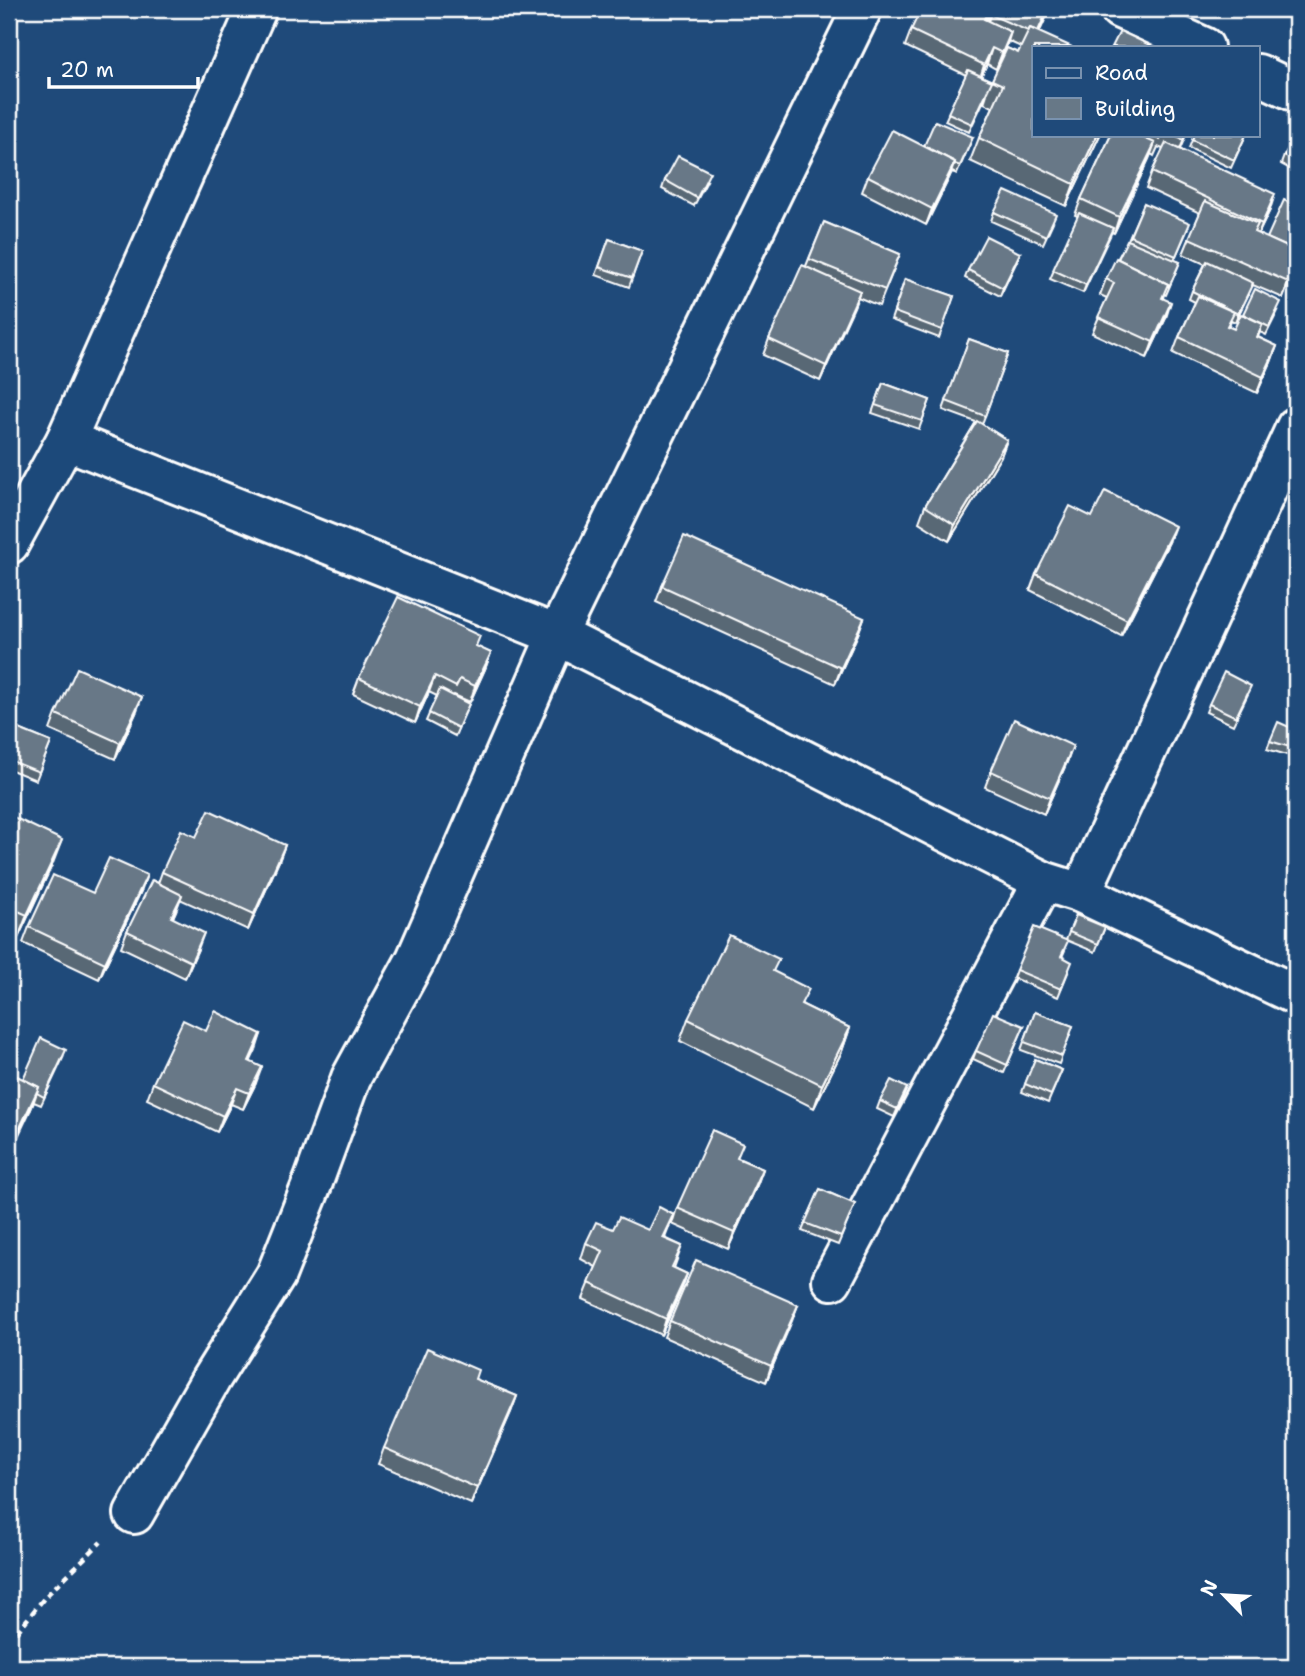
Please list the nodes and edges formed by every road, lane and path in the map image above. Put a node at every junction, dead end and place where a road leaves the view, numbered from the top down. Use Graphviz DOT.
graph roads {
  1 [pos="257,9"];
  2 [pos="862,9"];
  3 [pos="1120,9"];
  4 [pos="1202,46"];
  5 [pos="1260,75"];
  6 [pos="1296,92"];
  7 [pos="1296,427"];
  8 [pos="66,440"];
  9 [pos="9,544"];
  10 [pos="557,635"];
  11 [pos="1044,881"];
  12 [pos="1081,893"];
  13 [pos="1296,995"];
  14 [pos="832,1280"];
  15 [pos="134,1514"];
  16 [pos="9,1642"];
  1 -- 8 [label="street"];
  2 -- 10 [label="street"];
  3 -- 4 [label="street"];
  5 -- 6 [label="street"];
  7 -- 12 [label="street"];
  8 -- 9 [label="street"];
  8 -- 10 [label="street"];
  10 -- 11 [label="street"];
  10 -- 15 [label="street"];
  11 -- 12 [label="street"];
  11 -- 14 [label="street"];
  12 -- 13 [label="street"];
  15 -- 16 [label="path"];
}
